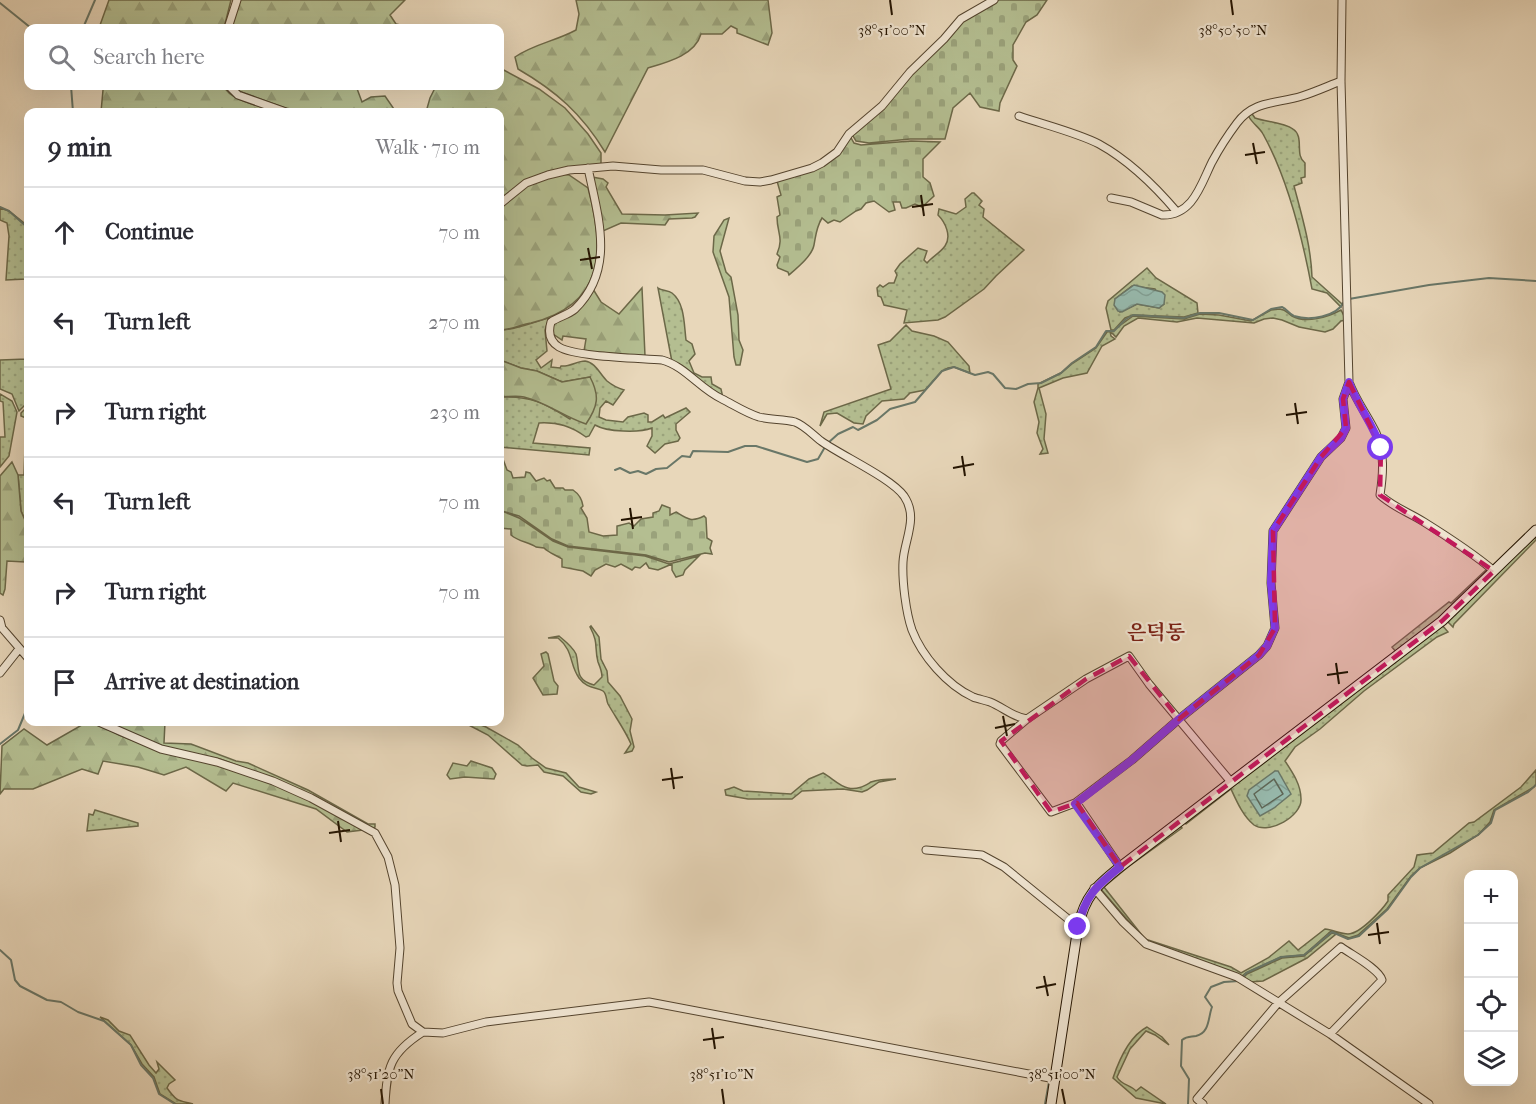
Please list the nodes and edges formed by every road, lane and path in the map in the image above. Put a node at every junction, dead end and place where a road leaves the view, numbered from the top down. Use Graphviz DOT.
graph roads {
  1 [pos="237,0"];
  2 [pos="994,0"];
  3 [pos="1342,0"];
  4 [pos="229,24"];
  5 [pos="1341,81"];
  6 [pos="233,90"];
  7 [pos="275,108"];
  8 [pos="1019,116"];
  9 [pos="588,168"];
  10 [pos="1112,198"];
  11 [pos="504,200"];
  12 [pos="1177,212"];
  13 [pos="1349,382"];
  14 [pos="1536,530"];
  15 [pos="1494,571"];
  16 [pos="0,620"];
  17 [pos="19,650"];
  18 [pos="24,654"];
  19 [pos="0,673"];
  20 [pos="1027,719"];
  21 [pos="1179,719"];
  22 [pos="108,726"];
  23 [pos="1231,782"];
  24 [pos="1075,804"];
  25 [pos="926,850"];
  26 [pos="1120,867"];
  27 [pos="1094,888"];
  28 [pos="1078,927"];
  29 [pos="1278,1003"];
  30 [pos="423,1032"];
  31 [pos="1330,1034"];
  32 [pos="1055,1079"];
  33 [pos="385,1104"];
  34 [pos="1051,1104"];
  35 [pos="1203,1104"];
  36 [pos="1429,1104"];
  1 -- 4 [label="street"];
  2 -- 9 [label="street"];
  3 -- 5 [label="street"];
  5 -- 12 [label="street"];
  5 -- 13 [label="street"];
  6 -- 7 [label="street"];
  8 -- 12 [label="street"];
  9 -- 11 [label="street"];
  9 -- 20 [label="street"];
  10 -- 12 [label="street"];
  13 -- 15 [label="street"];
  13 -- 21 [label="street"];
  14 -- 15 [label="main road"];
  15 -- 23 [label="main road"];
  16 -- 17 [label="street"];
  17 -- 18 [label="street"];
  17 -- 19 [label="street"];
  20 -- 21 [label="street"];
  20 -- 24 [label="street"];
  21 -- 23 [label="street"];
  21 -- 24 [label="street"];
  22 -- 30 [label="street"];
  23 -- 26 [label="main road"];
  24 -- 26 [label="street"];
  25 -- 28 [label="street"];
  26 -- 27 [label="main road"];
  27 -- 28 [label="main road"];
  27 -- 29 [label="street"];
  28 -- 32 [label="main road"];
  29 -- 31 [label="street"];
  29 -- 31 [label="street"];
  29 -- 35 [label="street"];
  30 -- 32 [label="street"];
  30 -- 33 [label="street"];
  31 -- 36 [label="street"];
  32 -- 34 [label="main road"];
}
